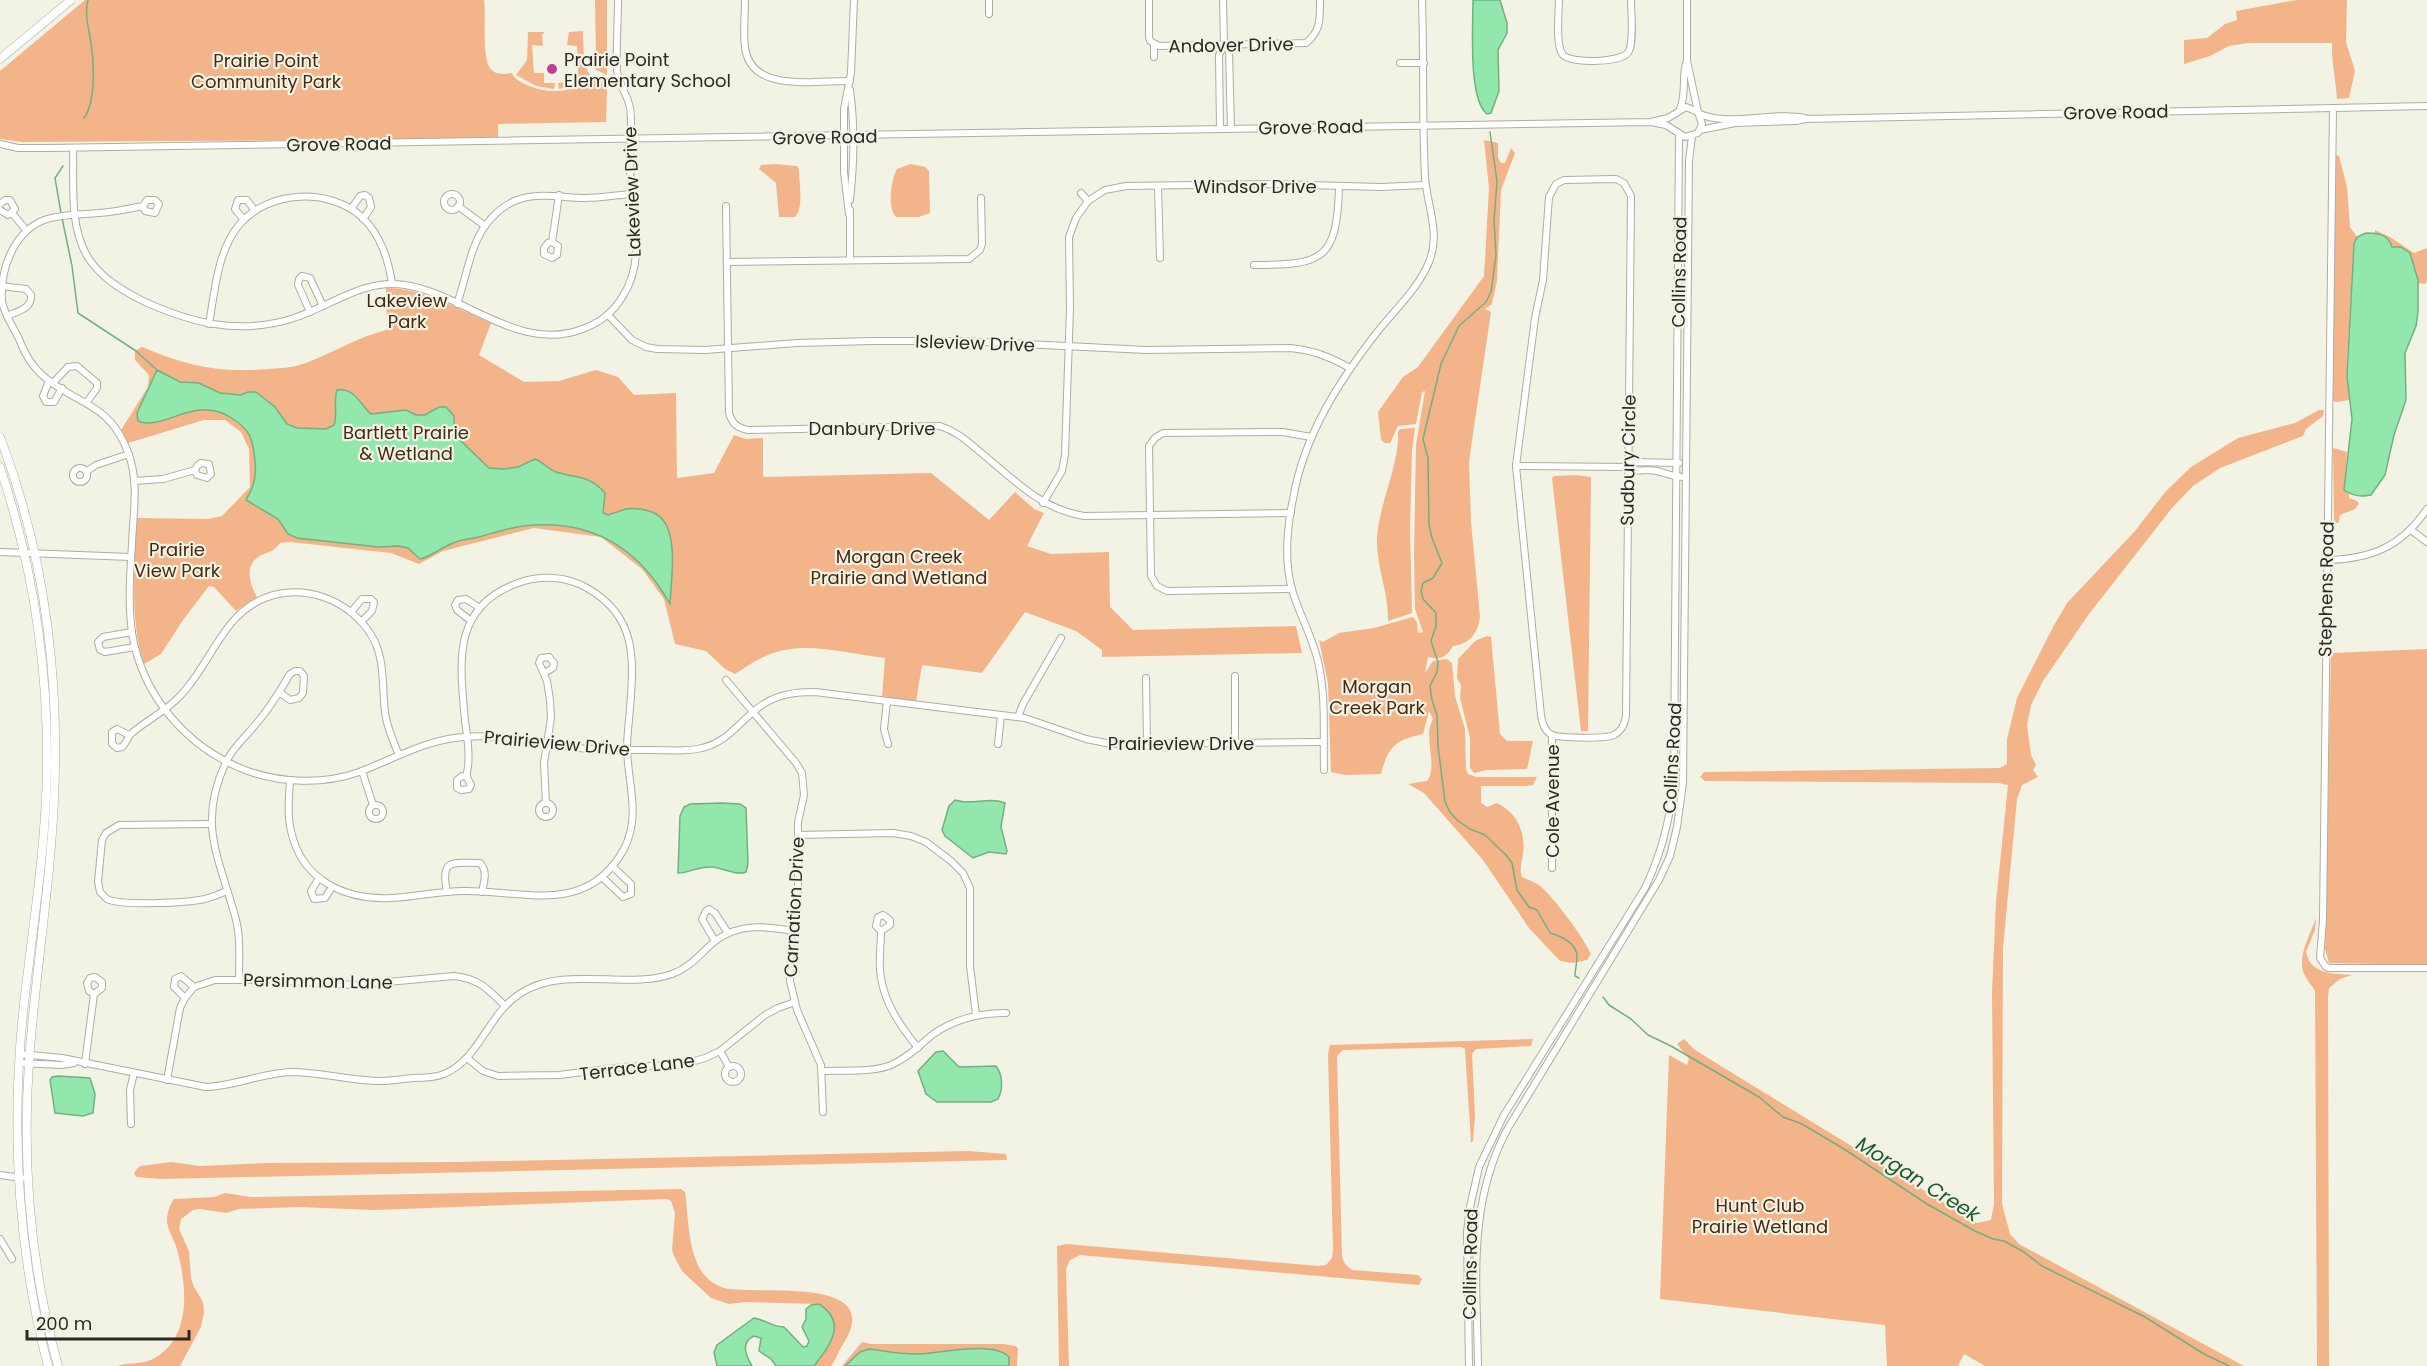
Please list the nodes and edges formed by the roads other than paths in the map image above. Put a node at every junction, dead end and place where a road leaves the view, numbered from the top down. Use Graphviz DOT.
graph roads {
  1 [pos="71,0"];
  2 [pos="618,0"];
  3 [pos="745,0"];
  4 [pos="854,0"];
  5 [pos="990,0"];
  6 [pos="1149,0"];
  7 [pos="1223,0"];
  8 [pos="1320,0"];
  9 [pos="1422,0"];
  10 [pos="1559,0"];
  11 [pos="1631,0"];
  12 [pos="1687,0"];
  13 [pos="989,14"];
  14 [pos="1154,45"];
  15 [pos="1224,45"];
  16 [pos="1564,55"];
  17 [pos="1154,57"];
  18 [pos="0,59"];
  19 [pos="1686,60"];
  20 [pos="1557,62"];
  21 [pos="1400,63"];
  22 [pos="1424,63"];
  23 [pos="850,84"];
  24 [pos="2427,106"];
  25 [pos="2333,108"];
  26 [pos="1678,111"];
  27 [pos="1699,113"];
  28 [pos="1805,119"];
  29 [pos="1651,122"];
  30 [pos="1425,125"];
  31 [pos="1220,129"];
  32 [pos="1231,129"];
  33 [pos="1700,130"];
  34 [pos="1677,132"];
  35 [pos="853,136"];
  36 [pos="1692,136"];
  37 [pos="844,137"];
  38 [pos="630,140"];
  39 [pos="0,144"];
  40 [pos="73,148"];
  41 [pos="1426,185"];
  42 [pos="1158,186"];
  43 [pos="1339,187"];
  44 [pos="1081,193"];
  45 [pos="631,194"];
  46 [pos="559,195"];
  47 [pos="981,198"];
  48 [pos="1088,201"];
  49 [pos="0,204"];
  50 [pos="142,206"];
  51 [pos="459,206"];
  52 [pos="726,206"];
  53 [pos="351,209"];
  54 [pos="0,210"];
  55 [pos="255,211"];
  56 [pos="12,213"];
  57 [pos="849,214"];
  58 [pos="74,215"];
  59 [pos="244,219"];
  60 [pos="363,219"];
  61 [pos="485,226"];
  62 [pos="26,230"];
  63 [pos="552,242"];
  64 [pos="1160,258"];
  65 [pos="850,260"];
  66 [pos="727,262"];
  67 [pos="1254,265"];
  68 [pos="392,283"];
  69 [pos="0,286"];
  70 [pos="456,304"];
  71 [pos="323,306"];
  72 [pos="310,312"];
  73 [pos="608,315"];
  74 [pos="8,316"];
  75 [pos="209,324"];
  76 [pos="1068,347"];
  77 [pos="728,349"];
  78 [pos="1350,368"];
  79 [pos="51,382"];
  80 [pos="62,388"];
  81 [pos="87,402"];
  82 [pos="0,437"];
  83 [pos="1311,437"];
  84 [pos="129,454"];
  85 [pos="1676,463"];
  86 [pos="1686,463"];
  87 [pos="0,466"];
  88 [pos="1516,466"];
  89 [pos="1627,467"];
  90 [pos="195,470"];
  91 [pos="87,471"];
  92 [pos="1676,477"];
  93 [pos="1686,477"];
  94 [pos="134,481"];
  95 [pos="1043,503"];
  96 [pos="2427,509"];
  97 [pos="1290,513"];
  98 [pos="1149,515"];
  99 [pos="2411,530"];
  100 [pos="2427,542"];
  101 [pos="0,552"];
  102 [pos="24,552"];
  103 [pos="35,553"];
  104 [pos="131,557"];
  105 [pos="2327,560"];
  106 [pos="1292,589"];
  107 [pos="480,608"];
  108 [pos="351,612"];
  109 [pos="471,621"];
  110 [pos="361,622"];
  111 [pos="132,632"];
  112 [pos="1062,638"];
  113 [pos="135,647"];
  114 [pos="544,674"];
  115 [pos="1235,676"];
  116 [pos="1146,678"];
  117 [pos="726,680"];
  118 [pos="279,692"];
  119 [pos="886,701"];
  120 [pos="164,709"];
  121 [pos="753,713"];
  122 [pos="1002,715"];
  123 [pos="1018,717"];
  124 [pos="129,735"];
  125 [pos="1552,735"];
  126 [pos="466,736"];
  127 [pos="1323,742"];
  128 [pos="547,743"];
  129 [pos="888,744"];
  130 [pos="998,744"];
  131 [pos="1235,744"];
  132 [pos="1147,746"];
  133 [pos="627,750"];
  134 [pos="399,755"];
  135 [pos="226,762"];
  136 [pos="1324,770"];
  137 [pos="362,771"];
  138 [pos="466,777"];
  139 [pos="290,780"];
  140 [pos="546,803"];
  141 [pos="373,805"];
  142 [pos="210,824"];
  143 [pos="798,835"];
  144 [pos="612,866"];
  145 [pos="1552,868"];
  146 [pos="602,877"];
  147 [pos="319,878"];
  148 [pos="332,887"];
  149 [pos="227,891"];
  150 [pos="447,892"];
  151 [pos="482,892"];
  152 [pos="793,931"];
  153 [pos="881,931"];
  154 [pos="728,933"];
  155 [pos="716,941"];
  156 [pos="2427,968"];
  157 [pos="239,980"];
  158 [pos="194,987"];
  159 [pos="94,994"];
  160 [pos="185,998"];
  161 [pos="795,1002"];
  162 [pos="504,1005"];
  163 [pos="1006,1013"];
  164 [pos="976,1016"];
  165 [pos="918,1048"];
  166 [pos="720,1051"];
  167 [pos="467,1058"];
  168 [pos="19,1059"];
  169 [pos="29,1059"];
  170 [pos="85,1064"];
  171 [pos="729,1067"];
  172 [pos="823,1071"];
  173 [pos="134,1073"];
  174 [pos="166,1080"];
  175 [pos="824,1112"];
  176 [pos="131,1124"];
  177 [pos="0,1176"];
  178 [pos="19,1178"];
  179 [pos="28,1179"];
  180 [pos="0,1239"];
  181 [pos="12,1259"];
  182 [pos="48,1366"];
  183 [pos="58,1366"];
  184 [pos="1469,1366"];
  185 [pos="1478,1366"];
  1 -- 18 [label="main road"];
  2 -- 38 [label="street, Lakeview Drive"];
  3 -- 23 [label="street"];
  4 -- 23 [label="street"];
  5 -- 13 [label="street"];
  6 -- 14 [label="street, Andover Drive"];
  7 -- 15 [label="street"];
  8 -- 15 [label="street, Andover Drive"];
  9 -- 22 [label="street"];
  10 -- 16 [label="street"];
  11 -- 16 [label="street"];
  12 -- 19 [label="street"];
  14 -- 15 [label="street, Andover Drive"];
  14 -- 17 [label="street"];
  15 -- 31 [label="street"];
  15 -- 32 [label="street"];
  16 -- 20 [label="street"];
  19 -- 26 [label="street"];
  19 -- 27 [label="street"];
  21 -- 22 [label="street"];
  22 -- 30 [label="street"];
  23 -- 35 [label="street"];
  23 -- 37 [label="street"];
  24 -- 25 [label="street, Grove Road"];
  25 -- 28 [label="street, Grove Road"];
  25 -- 105 [label="street, Stephens Road"];
  26 -- 27 [label="street"];
  26 -- 29 [label="street, Grove Road"];
  26 -- 34 [label="street"];
  27 -- 28 [label="street, Grove Road"];
  27 -- 33 [label="street"];
  28 -- 33 [label="street, Grove Road"];
  29 -- 30 [label="street, Grove Road"];
  29 -- 34 [label="street, Grove Road"];
  30 -- 32 [label="street, Grove Road"];
  30 -- 41 [label="street"];
  31 -- 32 [label="street, Grove Road"];
  31 -- 35 [label="street, Grove Road"];
  33 -- 36 [label="street"];
  34 -- 36 [label="street"];
  34 -- 85 [label="street, Collins Road"];
  35 -- 37 [label="street, Grove Road"];
  35 -- 57 [label="street"];
  36 -- 86 [label="street, Collins Road"];
  37 -- 38 [label="street, Grove Road"];
  37 -- 57 [label="street"];
  38 -- 40 [label="street, Grove Road"];
  38 -- 45 [label="street, Lakeview Drive"];
  39 -- 40 [label="street, Grove Road"];
  40 -- 58 [label="street, Lakeview Drive"];
  41 -- 43 [label="street, Windsor Drive"];
  41 -- 78 [label="street"];
  42 -- 43 [label="street, Windsor Drive"];
  42 -- 48 [label="street, Windsor Drive"];
  42 -- 64 [label="street"];
  43 -- 67 [label="street"];
  44 -- 48 [label="street"];
  45 -- 46 [label="street"];
  45 -- 73 [label="street, Lakeview Drive"];
  46 -- 61 [label="street"];
  46 -- 63 [label="street"];
  47 -- 65 [label="street"];
  48 -- 76 [label="street"];
  49 -- 56 [label="street"];
  50 -- 58 [label="street"];
  51 -- 61 [label="street"];
  52 -- 66 [label="street, Danbury Drive"];
  53 -- 55 [label="street"];
  53 -- 60 [label="street"];
  53 -- 60 [label="street"];
  54 -- 56 [label="street"];
  55 -- 59 [label="street"];
  55 -- 59 [label="street"];
  56 -- 62 [label="street"];
  57 -- 65 [label="street"];
  58 -- 62 [label="street"];
  58 -- 75 [label="street, Lakeview Drive"];
  59 -- 75 [label="street"];
  60 -- 68 [label="street"];
  61 -- 70 [label="street"];
  62 -- 69 [label="street, Prairieview Drive"];
  65 -- 66 [label="street"];
  66 -- 77 [label="street, Danbury Drive"];
  68 -- 70 [label="street, Lakeview Drive"];
  68 -- 71 [label="street, Lakeview Drive"];
  69 -- 74 [label="street, Prairieview Drive"];
  69 -- 74 [label="street"];
  70 -- 73 [label="street, Lakeview Drive"];
  71 -- 72 [label="street, Lakeview Drive"];
  71 -- 72 [label="street"];
  72 -- 75 [label="street, Lakeview Drive"];
  73 -- 77 [label="street, Isleview Drive"];
  74 -- 79 [label="street, Prairieview Drive"];
  76 -- 77 [label="street, Isleview Drive"];
  76 -- 78 [label="street, Isleview Drive"];
  76 -- 95 [label="street"];
  77 -- 95 [label="street, Danbury Drive"];
  78 -- 83 [label="street"];
  79 -- 80 [label="street, Prairieview Drive"];
  79 -- 80 [label="street"];
  79 -- 81 [label="street"];
  80 -- 81 [label="street, Prairieview Drive"];
  81 -- 84 [label="street, Prairieview Drive"];
  82 -- 103 [label="main road"];
  83 -- 97 [label="street"];
  83 -- 98 [label="street"];
  84 -- 91 [label="street"];
  84 -- 94 [label="street, Prairieview Drive"];
  85 -- 86 [label="street"];
  85 -- 89 [label="street"];
  85 -- 92 [label="street, Collins Road"];
  86 -- 93 [label="street, Collins Road"];
  87 -- 102 [label="main road"];
  88 -- 89 [label="street"];
  88 -- 89 [label="street, Sudbury Circle"];
  88 -- 125 [label="street, Sudbury Circle"];
  89 -- 92 [label="street"];
  89 -- 125 [label="street, Sudbury Circle"];
  90 -- 94 [label="street"];
  92 -- 93 [label="street"];
  92 -- 184 [label="street, Collins Road"];
  93 -- 185 [label="street, Collins Road"];
  94 -- 104 [label="street, Prairieview Drive"];
  95 -- 98 [label="street, Danbury Drive"];
  96 -- 99 [label="street"];
  97 -- 98 [label="street, Danbury Drive"];
  97 -- 106 [label="street"];
  98 -- 106 [label="street"];
  99 -- 100 [label="street"];
  99 -- 105 [label="street"];
  101 -- 102 [label="street"];
  102 -- 103 [label="street"];
  102 -- 168 [label="main road"];
  103 -- 104 [label="street"];
  103 -- 169 [label="main road"];
  104 -- 111 [label="street, Prairieview Drive"];
  105 -- 156 [label="street, Stephens Road"];
  106 -- 127 [label="street"];
  107 -- 109 [label="street"];
  107 -- 109 [label="street"];
  107 -- 133 [label="street"];
  108 -- 110 [label="street"];
  108 -- 110 [label="street"];
  108 -- 120 [label="street"];
  109 -- 126 [label="street"];
  110 -- 134 [label="street"];
  111 -- 113 [label="street, Prairieview Drive"];
  111 -- 113 [label="street"];
  112 -- 123 [label="street"];
  113 -- 120 [label="street, Prairieview Drive"];
  114 -- 128 [label="street"];
  115 -- 131 [label="street"];
  116 -- 132 [label="street"];
  117 -- 121 [label="street, Carnation Drive"];
  118 -- 118 [label="street"];
  118 -- 135 [label="street"];
  119 -- 121 [label="street, Prairieview Drive"];
  119 -- 122 [label="street, Prairieview Drive"];
  119 -- 129 [label="street"];
  120 -- 124 [label="street"];
  120 -- 135 [label="street, Prairieview Drive"];
  121 -- 133 [label="street, Prairieview Drive"];
  121 -- 143 [label="street, Carnation Drive"];
  122 -- 123 [label="street, Prairieview Drive"];
  122 -- 130 [label="street"];
  123 -- 132 [label="street, Prairieview Drive"];
  125 -- 145 [label="street, Cole Avenue"];
  126 -- 128 [label="street, Prairieview Drive"];
  126 -- 134 [label="street, Prairieview Drive"];
  126 -- 138 [label="street"];
  127 -- 131 [label="street, Prairieview Drive"];
  127 -- 136 [label="street"];
  128 -- 133 [label="street, Prairieview Drive"];
  128 -- 140 [label="street"];
  131 -- 132 [label="street, Prairieview Drive"];
  133 -- 144 [label="street"];
  134 -- 137 [label="street, Prairieview Drive"];
  135 -- 139 [label="street, Prairieview Drive"];
  135 -- 142 [label="street"];
  137 -- 139 [label="street, Prairieview Drive"];
  137 -- 141 [label="street"];
  139 -- 147 [label="street"];
  142 -- 149 [label="street"];
  142 -- 149 [label="street"];
  143 -- 152 [label="street, Carnation Drive"];
  143 -- 164 [label="street"];
  144 -- 146 [label="street"];
  144 -- 146 [label="street"];
  146 -- 151 [label="street"];
  147 -- 148 [label="street"];
  147 -- 148 [label="street"];
  148 -- 150 [label="street"];
  149 -- 157 [label="street"];
  150 -- 151 [label="street"];
  150 -- 151 [label="street"];
  152 -- 154 [label="street"];
  152 -- 161 [label="street, Carnation Drive"];
  153 -- 165 [label="street"];
  154 -- 155 [label="street"];
  154 -- 155 [label="street"];
  155 -- 162 [label="street"];
  157 -- 158 [label="street, Persimmon Lane"];
  157 -- 162 [label="street, Persimmon Lane"];
  158 -- 160 [label="street, Persimmon Lane"];
  158 -- 160 [label="street, Persimmon Lane"];
  159 -- 170 [label="street"];
  160 -- 174 [label="street, Persimmon Lane"];
  161 -- 166 [label="street, Terrace Lane"];
  161 -- 172 [label="street, Carnation Drive"];
  162 -- 167 [label="street"];
  163 -- 164 [label="street"];
  164 -- 165 [label="street"];
  165 -- 172 [label="street"];
  166 -- 167 [label="street, Terrace Lane"];
  166 -- 171 [label="street"];
  167 -- 174 [label="street"];
  168 -- 169 [label="street"];
  168 -- 178 [label="main road"];
  169 -- 170 [label="street"];
  169 -- 179 [label="main road"];
  170 -- 173 [label="street"];
  172 -- 175 [label="street, Carnation Drive"];
  173 -- 174 [label="street"];
  173 -- 176 [label="street"];
  177 -- 178 [label="street"];
  178 -- 179 [label="street"];
  178 -- 182 [label="main road"];
  179 -- 183 [label="main road"];
  180 -- 181 [label="street"];
}
